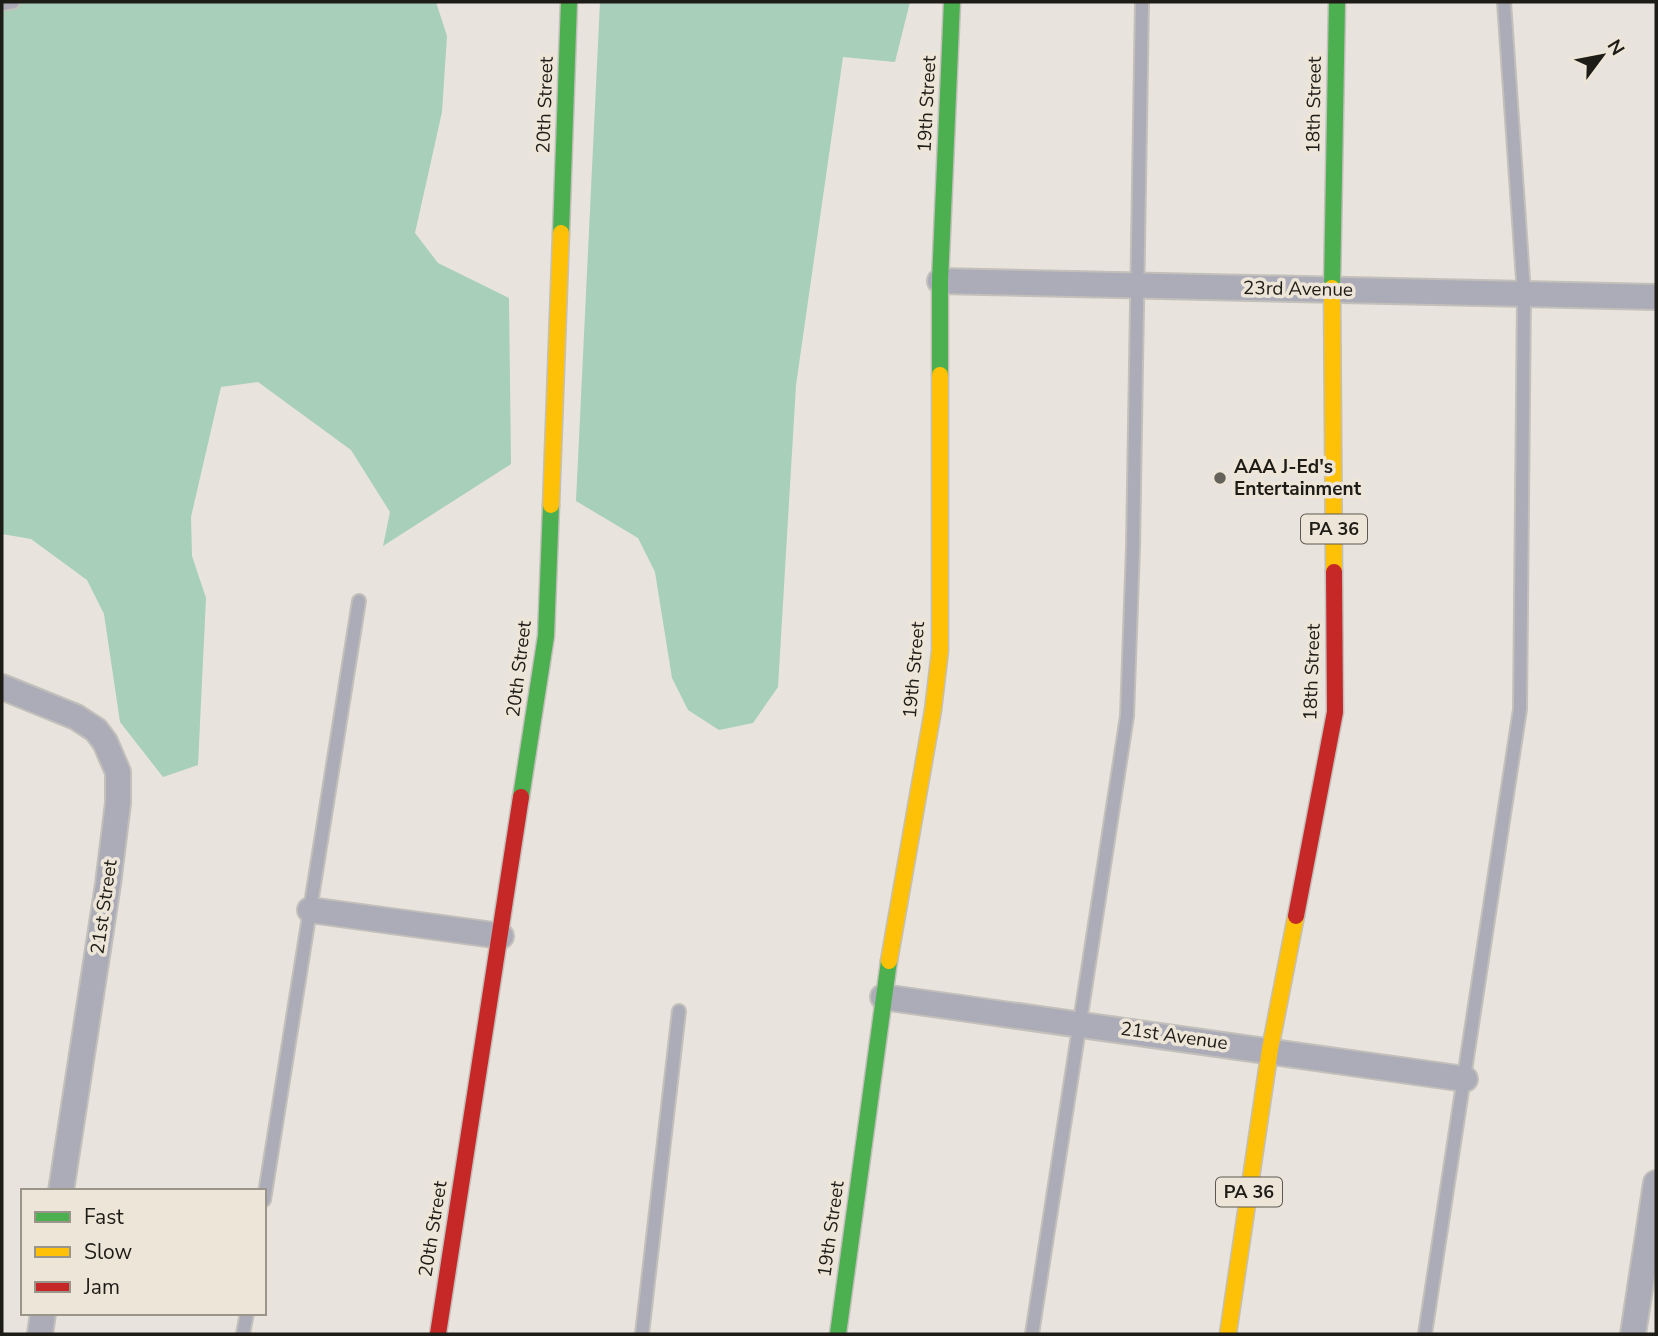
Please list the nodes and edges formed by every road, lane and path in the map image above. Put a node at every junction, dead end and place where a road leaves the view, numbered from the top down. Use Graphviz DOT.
graph roads {
  1 [pos="13,2"];
  2 [pos="569,2"];
  3 [pos="952,2"];
  4 [pos="1142,2"];
  5 [pos="1337,2"];
  6 [pos="1504,2"];
  7 [pos="2,4"];
  8 [pos="940,281"];
  9 [pos="1136,287"];
  10 [pos="1332,290"];
  11 [pos="1524,294"];
  12 [pos="1656,297"];
  13 [pos="359,601"];
  14 [pos="2,687"];
  15 [pos="310,910"];
  16 [pos="501,936"];
  17 [pos="883,997"];
  18 [pos="679,1011"];
  19 [pos="1079,1023"];
  20 [pos="1270,1049"];
  21 [pos="1465,1079"];
  22 [pos="1656,1183"];
  23 [pos="61,1189"];
  24 [pos="266,1189"];
  25 [pos="1653,1228"];
  26 [pos="43,1315"];
  27 [pos="247,1315"];
  28 [pos="40,1334"];
  29 [pos="243,1334"];
  30 [pos="438,1334"];
  31 [pos="642,1334"];
  32 [pos="838,1334"];
  33 [pos="1032,1334"];
  34 [pos="1228,1334"];
  35 [pos="1425,1334"];
  36 [pos="1633,1334"];
  1 -- 7 [label="lane"];
  2 -- 16 [label="street, 20th Street"];
  3 -- 8 [label="street, 19th Street"];
  4 -- 9 [label="lane"];
  5 -- 10 [label="street, 18th Street / PA 36"];
  6 -- 11 [label="lane"];
  8 -- 9 [label="street, 23rd Avenue"];
  8 -- 17 [label="street, 19th Street"];
  9 -- 10 [label="street, 23rd Avenue"];
  9 -- 19 [label="lane"];
  10 -- 11 [label="street, 23rd Avenue"];
  10 -- 20 [label="street, 18th Street / PA 36"];
  11 -- 12 [label="street, 23rd Avenue"];
  11 -- 21 [label="lane"];
  13 -- 15 [label="lane"];
  14 -- 23 [label="street, 21st Street"];
  15 -- 16 [label="street"];
  15 -- 24 [label="lane"];
  16 -- 30 [label="street, 20th Street"];
  17 -- 19 [label="street, 21st Avenue"];
  17 -- 32 [label="street, 19th Street"];
  18 -- 31 [label="lane"];
  19 -- 20 [label="street, 21st Avenue"];
  19 -- 33 [label="lane"];
  20 -- 21 [label="street, 21st Avenue"];
  20 -- 34 [label="street, 18th Street / PA 36"];
  21 -- 35 [label="lane"];
  22 -- 25 [label="street"];
  25 -- 36 [label="street"];
  26 -- 28 [label="street"];
  27 -- 29 [label="lane"];
}
